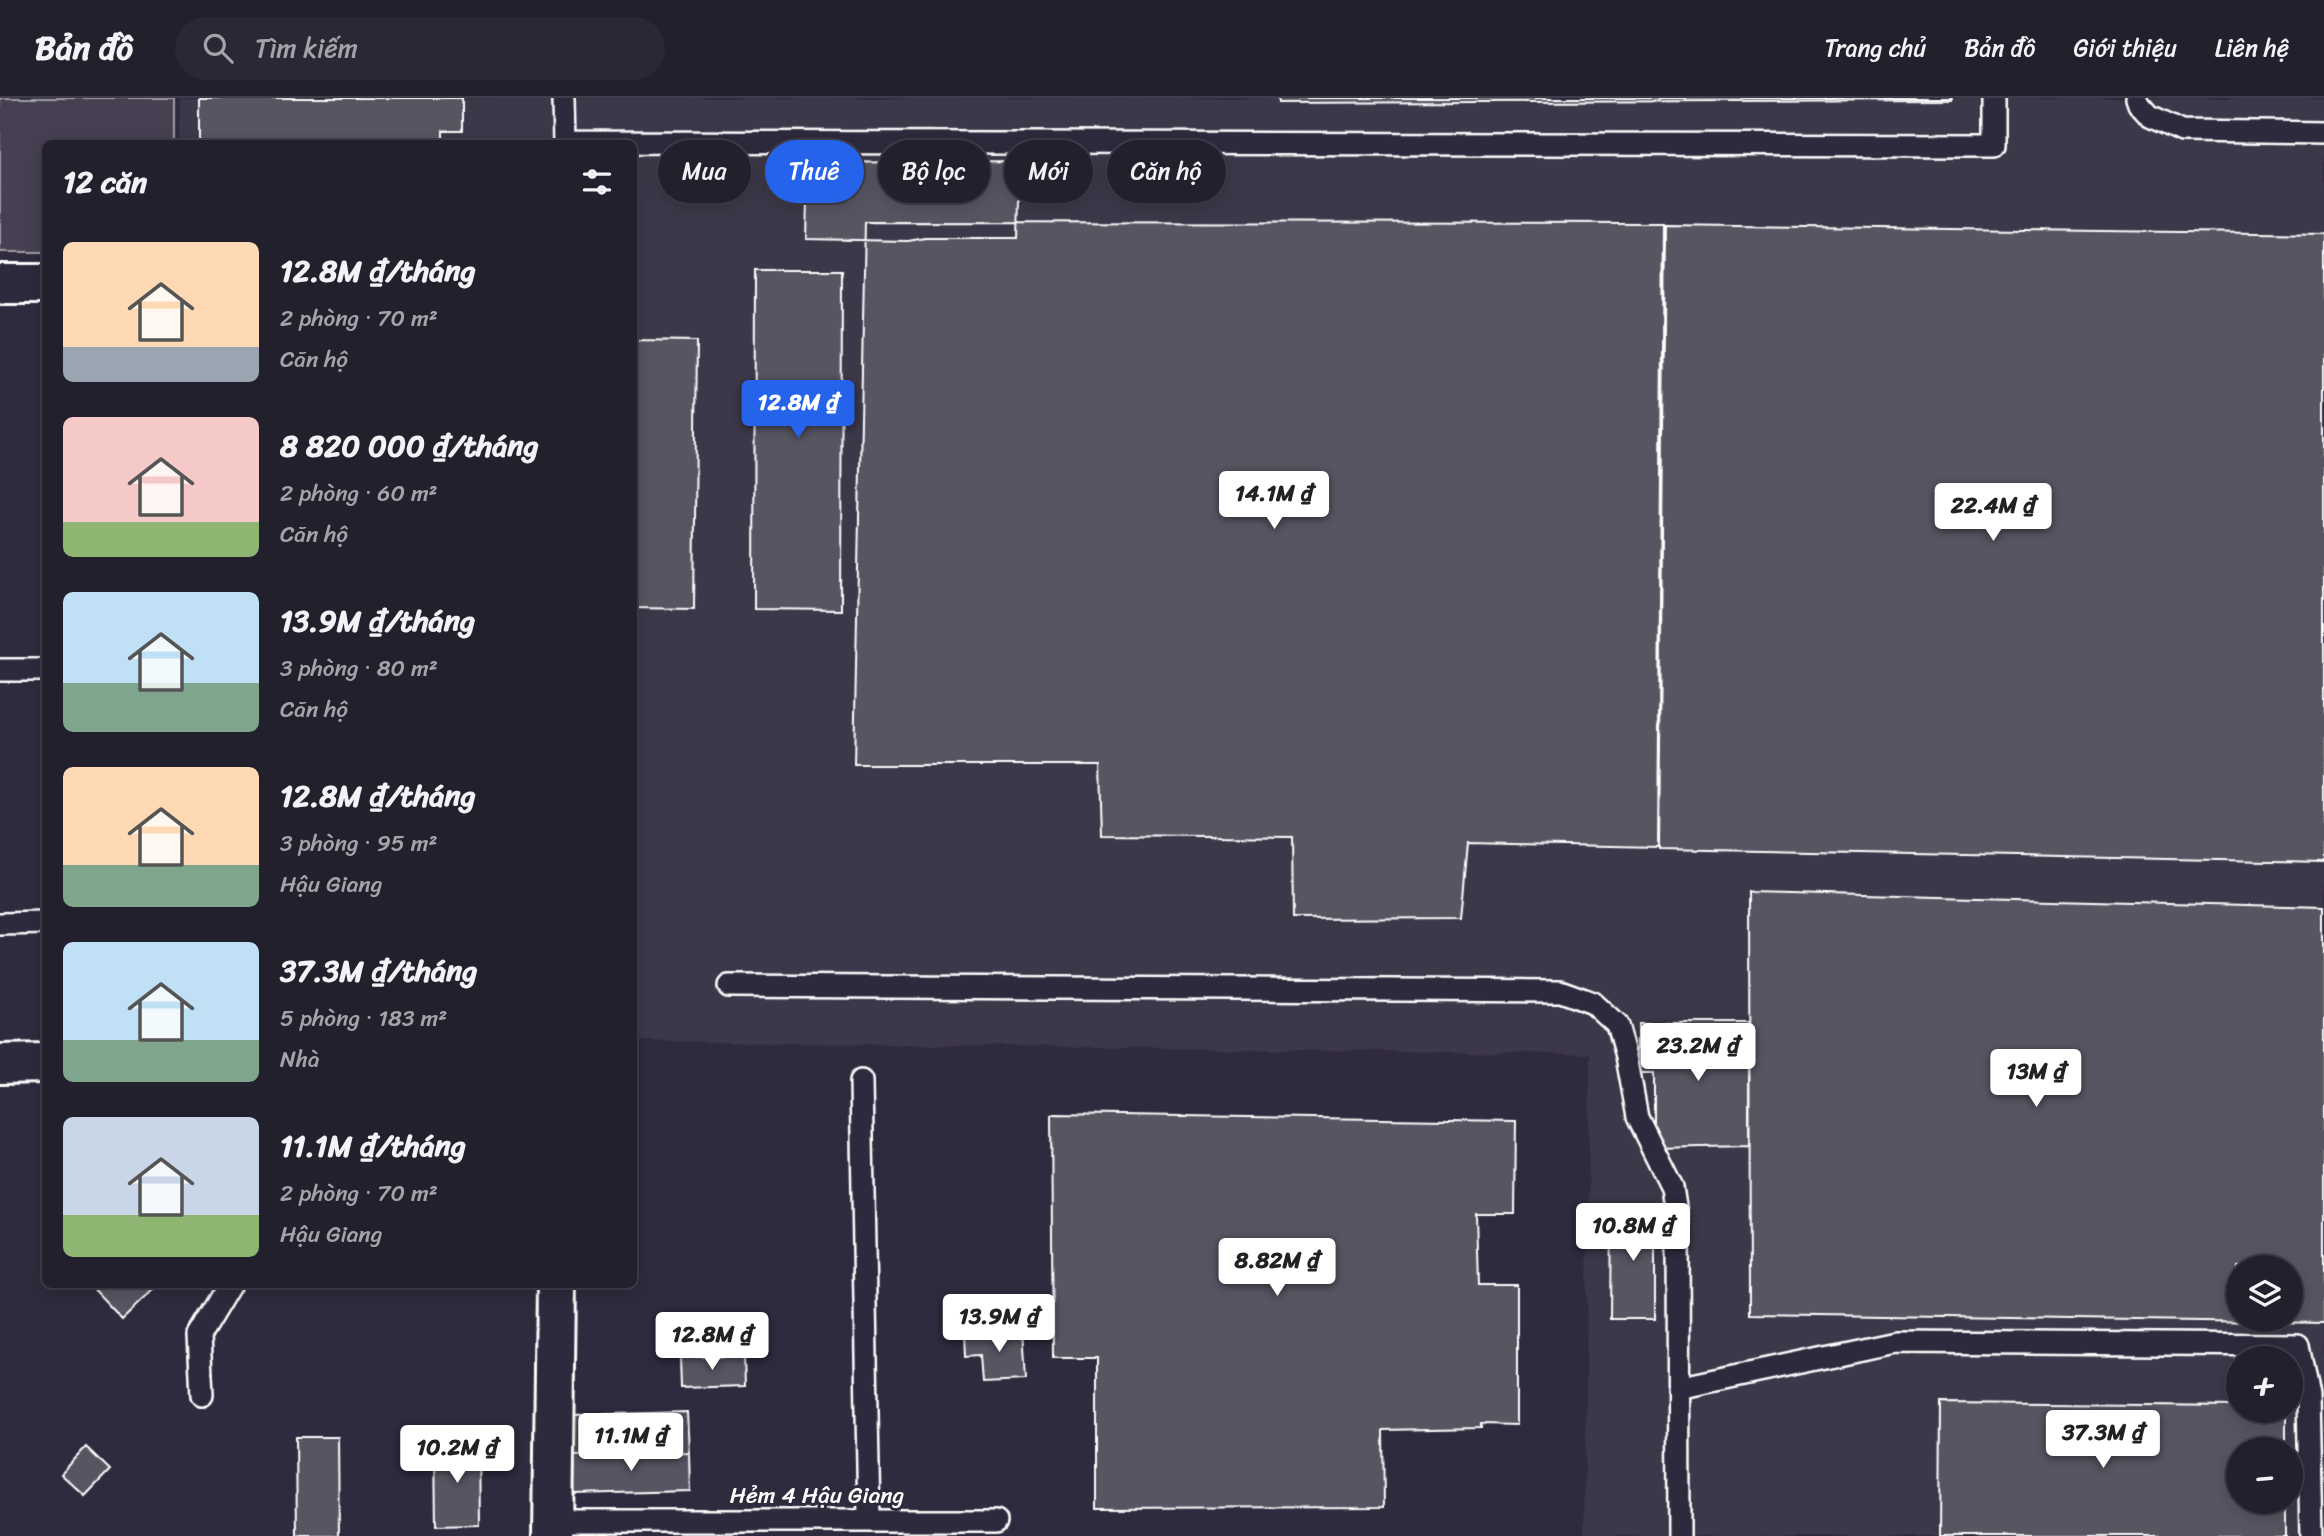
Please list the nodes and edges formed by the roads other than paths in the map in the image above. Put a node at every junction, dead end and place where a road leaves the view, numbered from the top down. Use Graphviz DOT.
graph roads {
  1 [pos="564,98"];
  2 [pos="1994,98"];
  3 [pos="2137,98"];
  4 [pos="2324,133"];
  5 [pos="565,140"];
  6 [pos="637,143"];
  7 [pos="0,284"];
  8 [pos="42,284"];
  9 [pos="0,670"];
  10 [pos="42,670"];
  11 [pos="42,923"];
  12 [pos="0,924"];
  13 [pos="729,986"];
  14 [pos="42,1063"];
  15 [pos="0,1064"];
  16 [pos="861,1081"];
  17 [pos="228,1288"];
  18 [pos="556,1288"];
  19 [pos="1678,1388"];
  20 [pos="202,1395"];
  21 [pos="869,1521"];
  22 [pos="996,1521"];
  23 [pos="553,1529"];
  24 [pos="1679,1536"];
  25 [pos="2311,1536"];
  1 -- 5 [label="lane"];
  2 -- 6 [label="lane"];
  3 -- 4 [label="lane"];
  7 -- 8 [label="street"];
  9 -- 10 [label="lane"];
  11 -- 12 [label="lane"];
  13 -- 19 [label="lane"];
  14 -- 15 [label="street"];
  16 -- 21 [label="lane"];
  17 -- 20 [label="lane"];
  18 -- 23 [label="street"];
  19 -- 24 [label="lane"];
  19 -- 25 [label="lane"];
  21 -- 22 [label="lane, Hẻm 4 Hậu Giang"];
  21 -- 23 [label="lane, Hẻm 4 Hậu Giang"];
}
